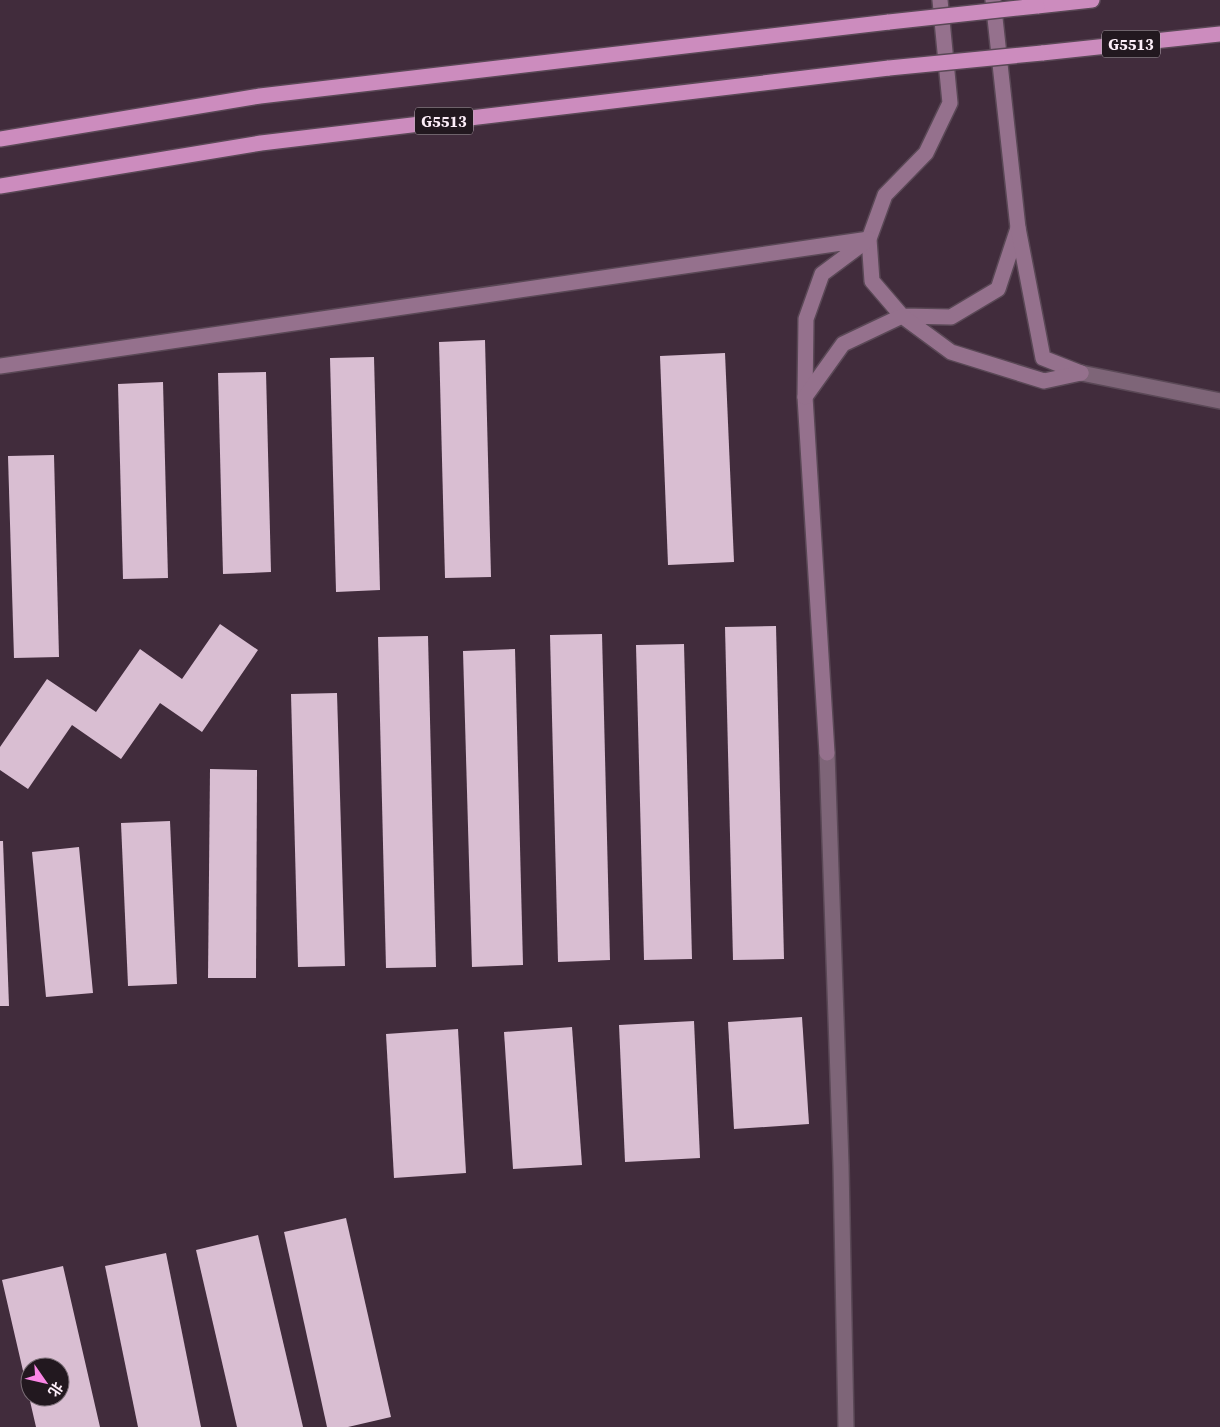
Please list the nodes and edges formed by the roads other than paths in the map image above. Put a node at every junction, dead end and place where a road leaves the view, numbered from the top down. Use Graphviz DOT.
graph roads {
  1 [pos="940,0"];
  2 [pos="993,0"];
  3 [pos="1092,0"];
  4 [pos="1220,34"];
  5 [pos="0,138"];
  6 [pos="0,186"];
  7 [pos="1018,228"];
  8 [pos="869,239"];
  9 [pos="902,316"];
  10 [pos="0,366"];
  11 [pos="1081,373"];
  12 [pos="805,397"];
  13 [pos="1220,401"];
  14 [pos="846,1427"];
  1 -- 8 [label="street"];
  2 -- 7 [label="street"];
  3 -- 5 [label="highway, bridge"];
  4 -- 6 [label="highway, G5513, bridge"];
  7 -- 9 [label="street"];
  7 -- 11 [label="street"];
  8 -- 9 [label="street"];
  8 -- 10 [label="street"];
  8 -- 12 [label="street"];
  9 -- 11 [label="street"];
  9 -- 12 [label="street"];
  11 -- 13 [label="street"];
  12 -- 14 [label="street"];
}
